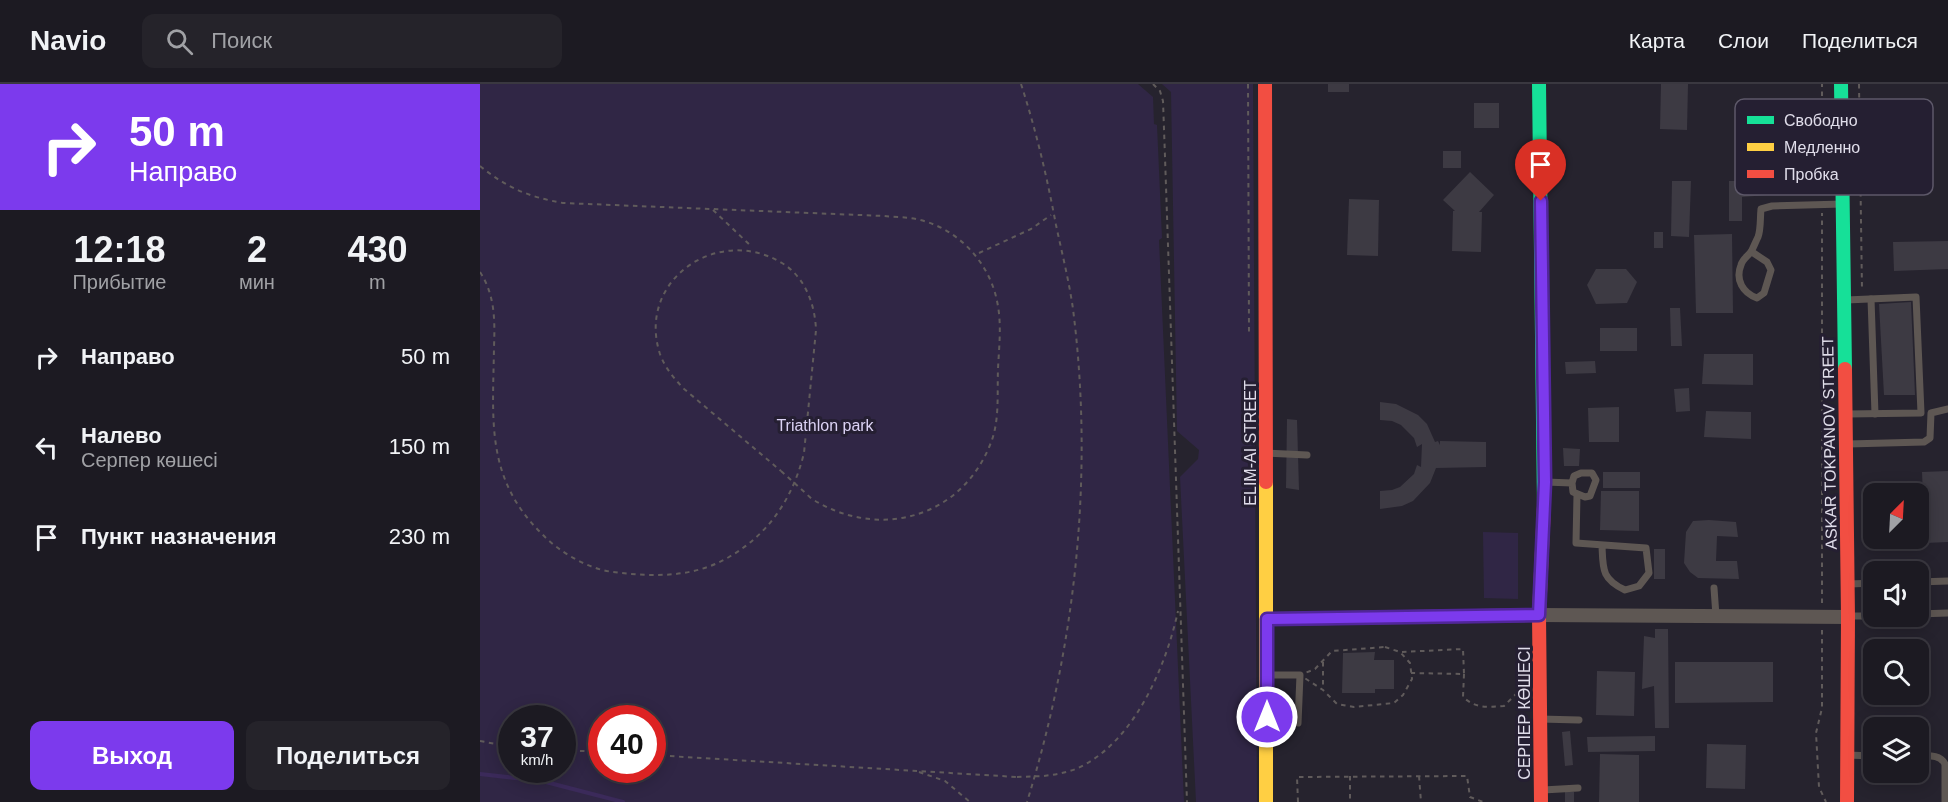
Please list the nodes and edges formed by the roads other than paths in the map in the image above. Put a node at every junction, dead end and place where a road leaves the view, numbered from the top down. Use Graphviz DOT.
graph roads {
  1 [pos="1265,84"];
  2 [pos="1539,84"];
  3 [pos="1841,84"];
  4 [pos="1841,99"];
  5 [pos="1843,195"];
  6 [pos="1843,204"];
  7 [pos="1752,252"];
  8 [pos="1871,299"];
  9 [pos="1844,300"];
  10 [pos="1948,409"];
  11 [pos="1921,413"];
  12 [pos="1931,413"];
  13 [pos="1845,414"];
  14 [pos="1875,414"];
  15 [pos="1845,444"];
  16 [pos="1267,453"];
  17 [pos="1307,455"];
  18 [pos="1545,482"];
  19 [pos="1572,483"];
  20 [pos="1576,495"];
  21 [pos="1602,545"];
  22 [pos="1948,581"];
  23 [pos="1929,582"];
  24 [pos="1863,583"];
  25 [pos="1848,584"];
  26 [pos="1714,588"];
  27 [pos="1948,613"];
  28 [pos="1929,614"];
  29 [pos="1539,615"];
  30 [pos="1716,616"];
  31 [pos="1848,616"];
  32 [pos="1863,616"];
  33 [pos="1267,619"];
  34 [pos="1267,675"];
  35 [pos="1540,719"];
  36 [pos="1579,720"];
  37 [pos="1298,723"];
  38 [pos="1848,755"];
  39 [pos="1863,756"];
  40 [pos="1929,756"];
  41 [pos="1945,758"];
  42 [pos="1578,788"];
  43 [pos="1541,796"];
  44 [pos="1266,802"];
  45 [pos="1847,802"];
  46 [pos="1945,802"];
  1 -- 16 [label="street, ELIM-AI STREET"];
  2 -- 18 [label="street, СЕРПЕР КӨШЕСІ"];
  3 -- 4 [label="street, ASKAR TOKPANOV STREET"];
  5 -- 6 [label="street, ASKAR TOKPANOV STREET"];
  6 -- 7 [label="lane"];
  6 -- 9 [label="street, ASKAR TOKPANOV STREET"];
  7 -- 7 [label="lane"];
  8 -- 9 [label="lane"];
  8 -- 11 [label="lane"];
  8 -- 14 [label="lane"];
  9 -- 13 [label="street, ASKAR TOKPANOV STREET"];
  10 -- 12 [label="lane"];
  11 -- 12 [label="lane"];
  11 -- 14 [label="lane"];
  12 -- 15 [label="lane"];
  13 -- 14 [label="lane"];
  13 -- 15 [label="street, ASKAR TOKPANOV STREET"];
  15 -- 25 [label="street, ASKAR TOKPANOV STREET"];
  16 -- 17 [label="lane"];
  16 -- 33 [label="street, ELIM-AI STREET"];
  18 -- 19 [label="lane"];
  18 -- 29 [label="street, СЕРПЕР КӨШЕСІ"];
  19 -- 20 [label="lane"];
  19 -- 20 [label="lane"];
  20 -- 21 [label="lane"];
  21 -- 21 [label="lane"];
  22 -- 23 [label="lane"];
  24 -- 25 [label="lane"];
  25 -- 31 [label="street, ASKAR TOKPANOV STREET"];
  26 -- 30 [label="lane"];
  27 -- 28 [label="lane"];
  29 -- 30 [label="street"];
  29 -- 33 [label="street"];
  29 -- 35 [label="street, СЕРПЕР КӨШЕСІ"];
  30 -- 31 [label="street"];
  31 -- 32 [label="lane"];
  31 -- 38 [label="street, ASKAR TOKPANOV STREET"];
  33 -- 34 [label="street, ELIM-AI STREET"];
  34 -- 37 [label="lane"];
  34 -- 44 [label="street, ELIM-AI STREET"];
  35 -- 36 [label="lane"];
  35 -- 43 [label="street, СЕРПЕР КӨШЕСІ"];
  38 -- 39 [label="lane"];
  38 -- 45 [label="street, ASKAR TOKPANOV STREET"];
  40 -- 41 [label="lane"];
  41 -- 46 [label="lane"];
  42 -- 43 [label="lane"];
}
